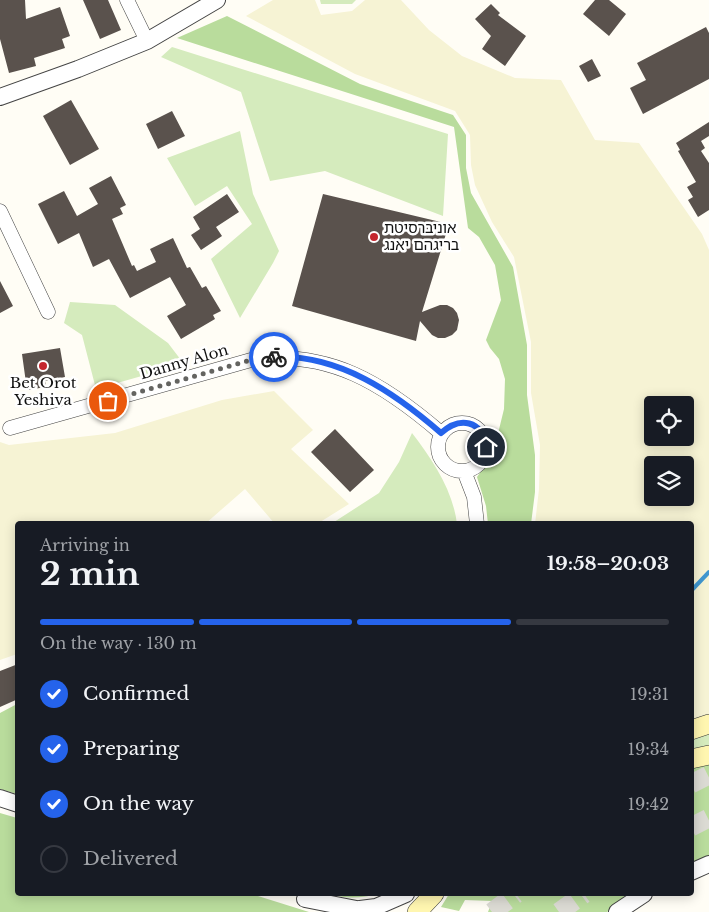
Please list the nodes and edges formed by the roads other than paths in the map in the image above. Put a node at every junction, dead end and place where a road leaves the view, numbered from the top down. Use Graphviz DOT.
graph roads {
  1 [pos="127,0"];
  2 [pos="217,0"];
  3 [pos="147,41"];
  4 [pos="0,97"];
  5 [pos="0,210"];
  6 [pos="48,312"];
  7 [pos="10,428"];
  8 [pos="441,433"];
  9 [pos="464,471"];
  10 [pos="477,521"];
  11 [pos="709,724"];
  12 [pos="694,729"];
  13 [pos="709,755"];
  14 [pos="694,758"];
  15 [pos="0,798"];
  16 [pos="15,803"];
  17 [pos="709,864"];
  18 [pos="694,871"];
  19 [pos="297,896"];
  20 [pos="401,896"];
  21 [pos="408,896"];
  22 [pos="434,896"];
  23 [pos="435,896"];
  24 [pos="641,896"];
  25 [pos="366,911"];
  26 [pos="340,912"];
  27 [pos="394,912"];
  28 [pos="417,912"];
  29 [pos="431,912"];
  30 [pos="617,912"];
  1 -- 3 [label="street"];
  2 -- 3 [label="street"];
  3 -- 4 [label="street"];
  5 -- 6 [label="street"];
  7 -- 8 [label="street, Danny Alon"];
  8 -- 9 [label="street"];
  8 -- 9 [label="street"];
  9 -- 10 [label="street"];
  11 -- 12 [label="main road"];
  13 -- 14 [label="main road"];
  15 -- 16 [label="street"];
  17 -- 18 [label="street"];
  19 -- 25 [label="street"];
  19 -- 26 [label="street"];
  20 -- 25 [label="street"];
  21 -- 27 [label="street"];
  22 -- 28 [label="main road"];
  23 -- 29 [label="main road"];
  24 -- 30 [label="street"];
}
